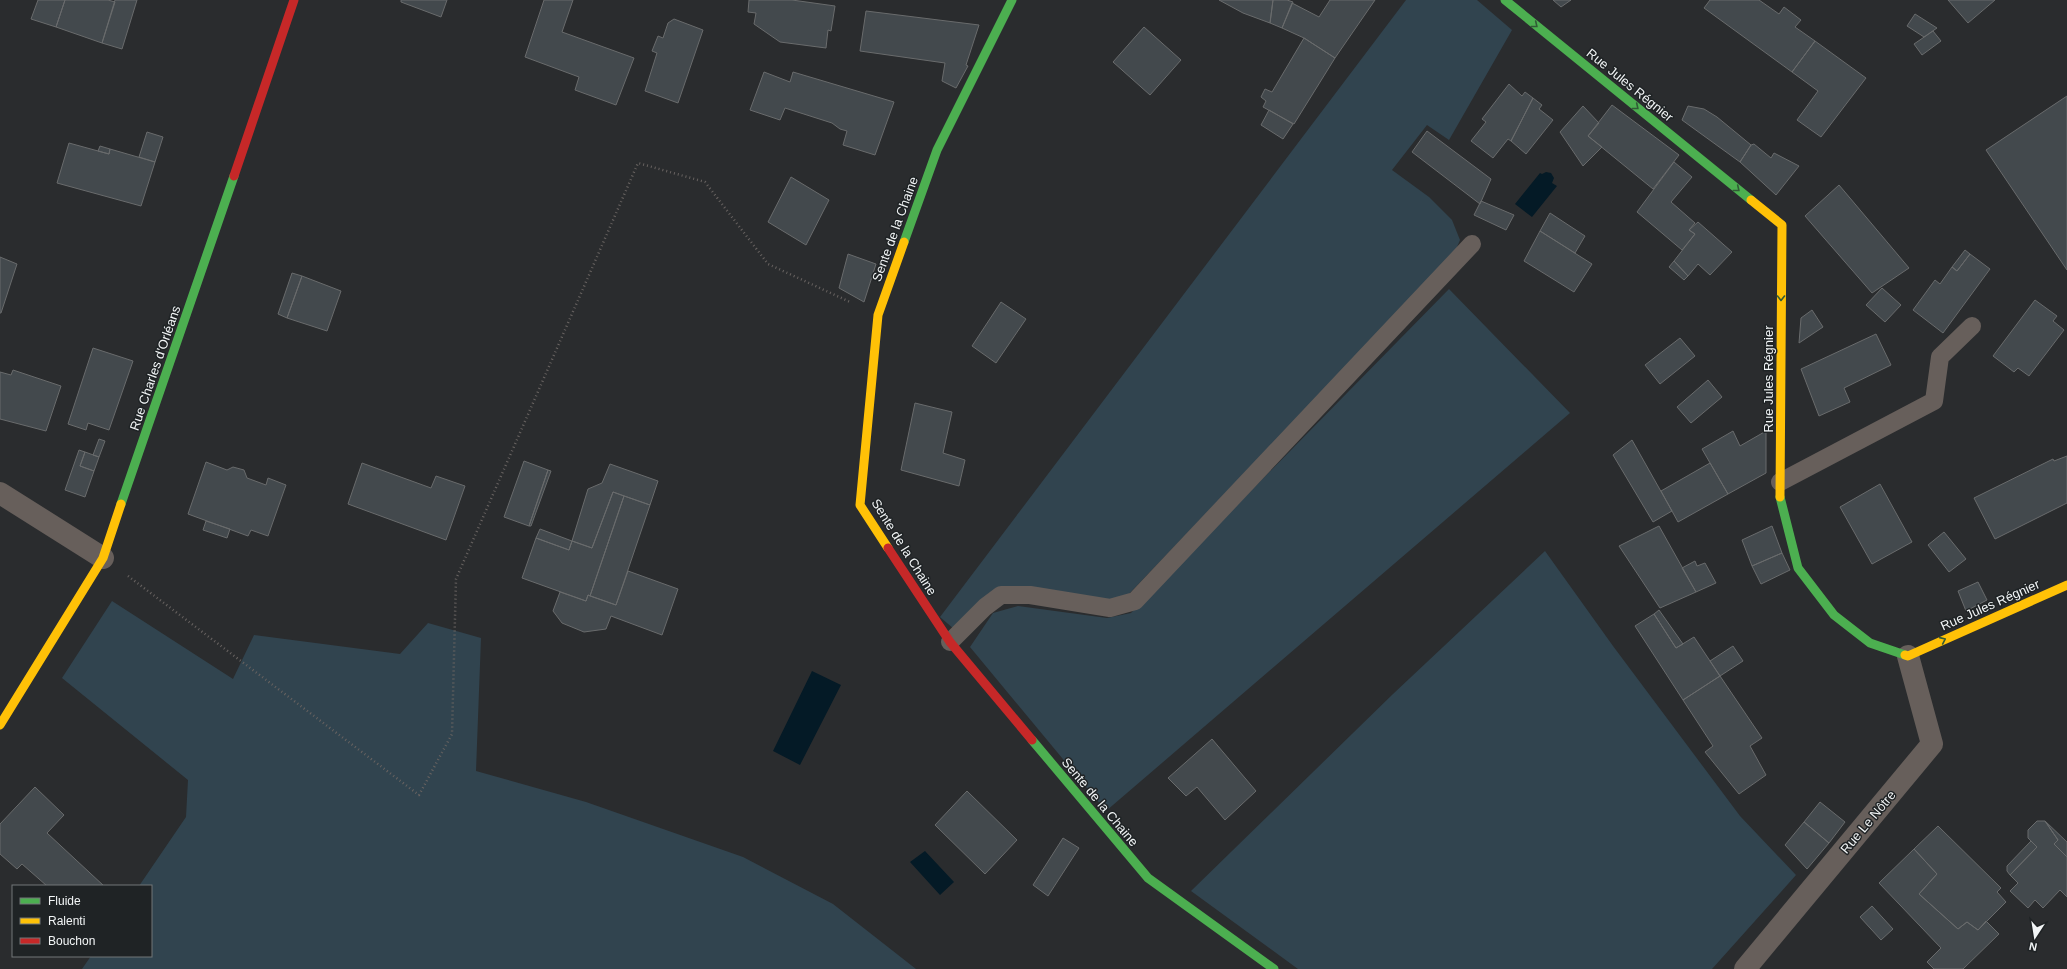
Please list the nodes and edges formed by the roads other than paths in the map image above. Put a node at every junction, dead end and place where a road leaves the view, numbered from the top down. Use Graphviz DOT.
graph roads {
  1 [pos="294,0"];
  2 [pos="1012,0"];
  3 [pos="1505,0"];
  4 [pos="1472,244"];
  5 [pos="1972,326"];
  6 [pos="1780,482"];
  7 [pos="0,492"];
  8 [pos="103,558"];
  9 [pos="2067,585"];
  10 [pos="950,642"];
  11 [pos="1908,656"];
  12 [pos="0,725"];
  13 [pos="1274,969"];
  14 [pos="1745,969"];
  1 -- 8 [label="street, Rue Charles d'Orléans"];
  2 -- 10 [label="street, Sente de la Chaine"];
  3 -- 6 [label="street, Rue Jules Régnier, one-way"];
  4 -- 10 [label="lane"];
  5 -- 6 [label="lane"];
  6 -- 11 [label="street, Rue Jules Régnier"];
  7 -- 8 [label="street"];
  8 -- 12 [label="street, Rue Charles d'Orléans"];
  11 -- 9 [label="street, Rue Jules Régnier, one-way"];
  10 -- 13 [label="street, Sente de la Chaine"];
  11 -- 14 [label="street, Rue Le Nôtre"];
}
